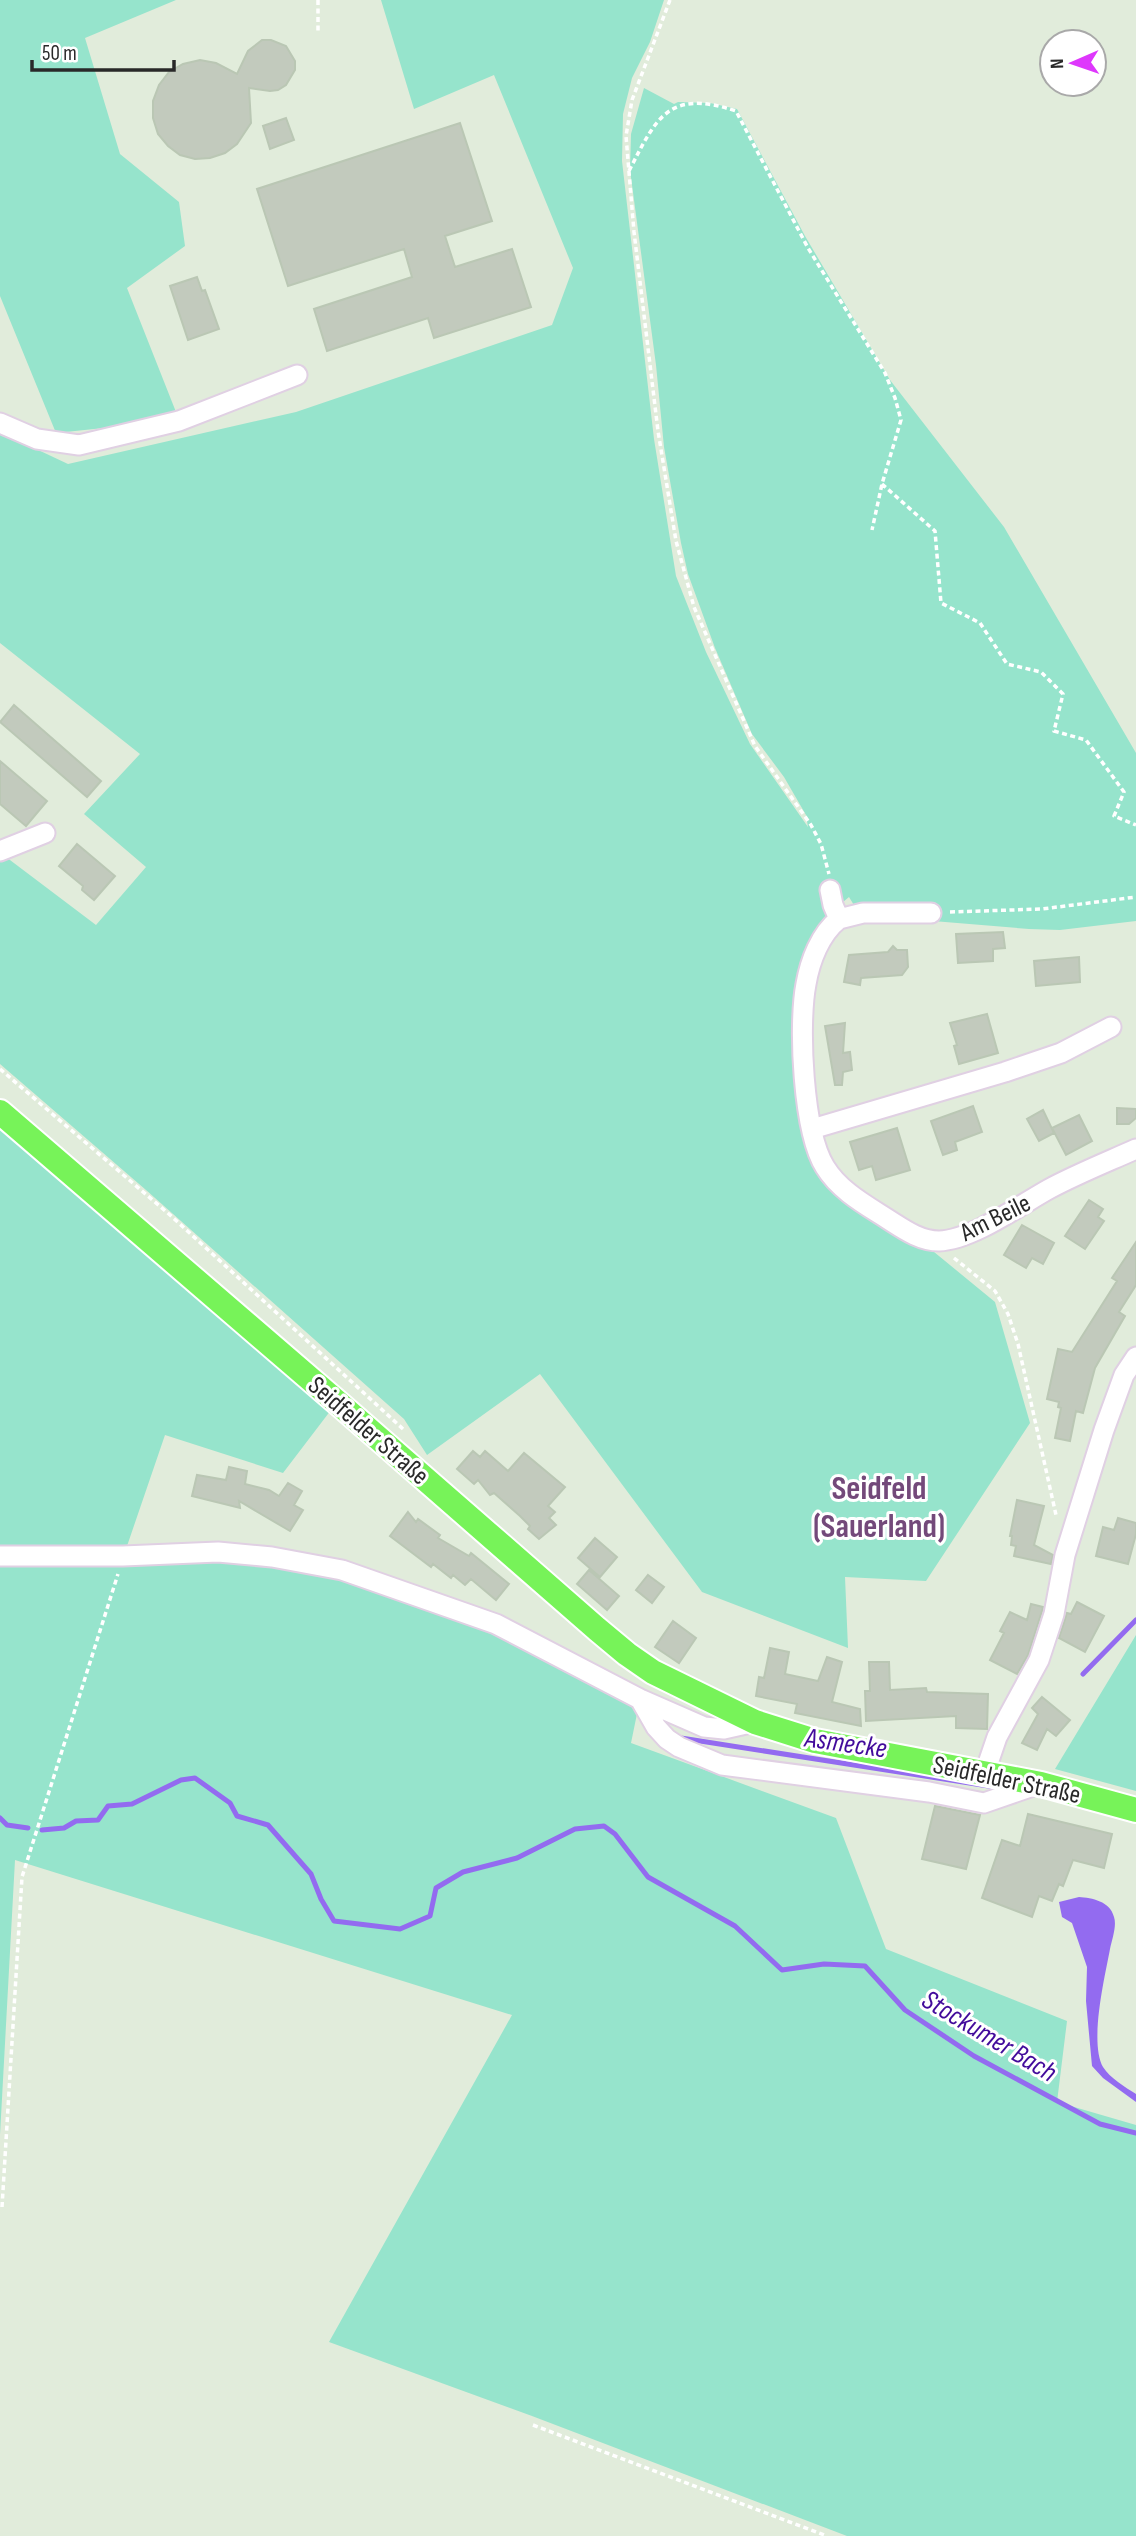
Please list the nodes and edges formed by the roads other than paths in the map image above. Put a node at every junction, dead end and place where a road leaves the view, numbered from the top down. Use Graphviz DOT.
graph roads {
  1 [pos="296,375"];
  2 [pos="0,423"];
  3 [pos="45,833"];
  4 [pos="0,851"];
  5 [pos="830,890"];
  6 [pos="931,913"];
  7 [pos="839,919"];
  8 [pos="1111,1027"];
  9 [pos="0,1112"];
  10 [pos="812,1129"];
  11 [pos="1136,1149"];
  12 [pos="1136,1357"];
  13 [pos="0,1556"];
  14 [pos="640,1699"];
  15 [pos="755,1722"];
  16 [pos="985,1772"];
  17 [pos="1041,1784"];
  18 [pos="1136,1810"];
  1 -- 2 [label="street"];
  3 -- 4 [label="street"];
  5 -- 7 [label="street"];
  6 -- 7 [label="street"];
  7 -- 10 [label="street, Am Beile"];
  8 -- 10 [label="street"];
  9 -- 15 [label="main road, Seidfelder Straße"];
  10 -- 11 [label="street, Am Beile"];
  12 -- 16 [label="street"];
  13 -- 14 [label="street, Seidfelder Straße"];
  14 -- 15 [label="street, Seidfelder Straße"];
  14 -- 17 [label="street"];
  15 -- 16 [label="main road, Seidfelder Straße"];
  16 -- 17 [label="main road, Seidfelder Straße"];
  17 -- 18 [label="main road, Seidfelder Straße"];
}
